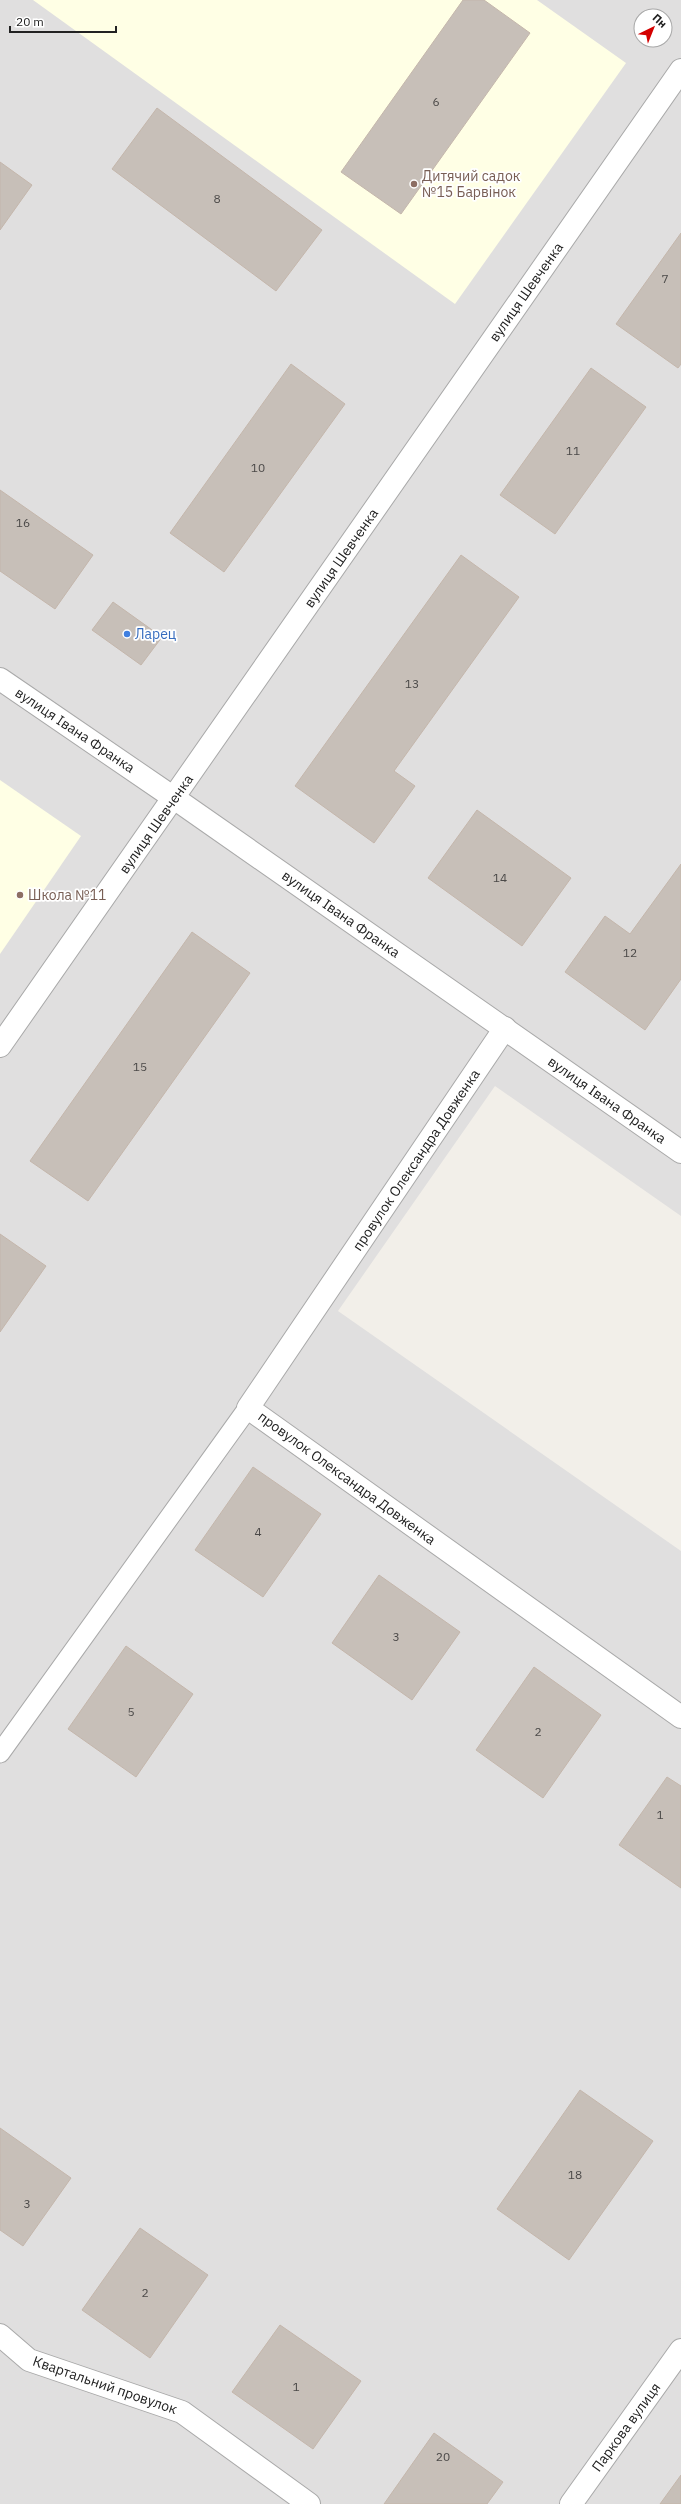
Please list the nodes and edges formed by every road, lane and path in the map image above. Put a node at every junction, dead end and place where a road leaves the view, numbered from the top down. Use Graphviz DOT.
graph roads {
  1 [pos="681,70"];
  2 [pos="0,679"];
  3 [pos="174,798"];
  4 [pos="505,1028"];
  5 [pos="0,1046"];
  6 [pos="681,1152"];
  7 [pos="248,1408"];
  8 [pos="681,1717"];
  9 [pos="0,1753"];
  10 [pos="0,2335"];
  11 [pos="681,2350"];
  12 [pos="309,2504"];
  13 [pos="571,2504"];
  1 -- 3 [label="street, вулиця Шевченка"];
  2 -- 3 [label="street, вулиця Івана Франка"];
  3 -- 4 [label="street, вулиця Івана Франка"];
  3 -- 5 [label="street, вулиця Шевченка"];
  4 -- 6 [label="street, вулиця Івана Франка"];
  4 -- 7 [label="street, провулок Олександра Довженка"];
  7 -- 8 [label="street, провулок Олександра Довженка"];
  7 -- 9 [label="lane"];
  10 -- 12 [label="street, Квартальний провулок"];
  11 -- 13 [label="street, Паркова вулиця"];
}
